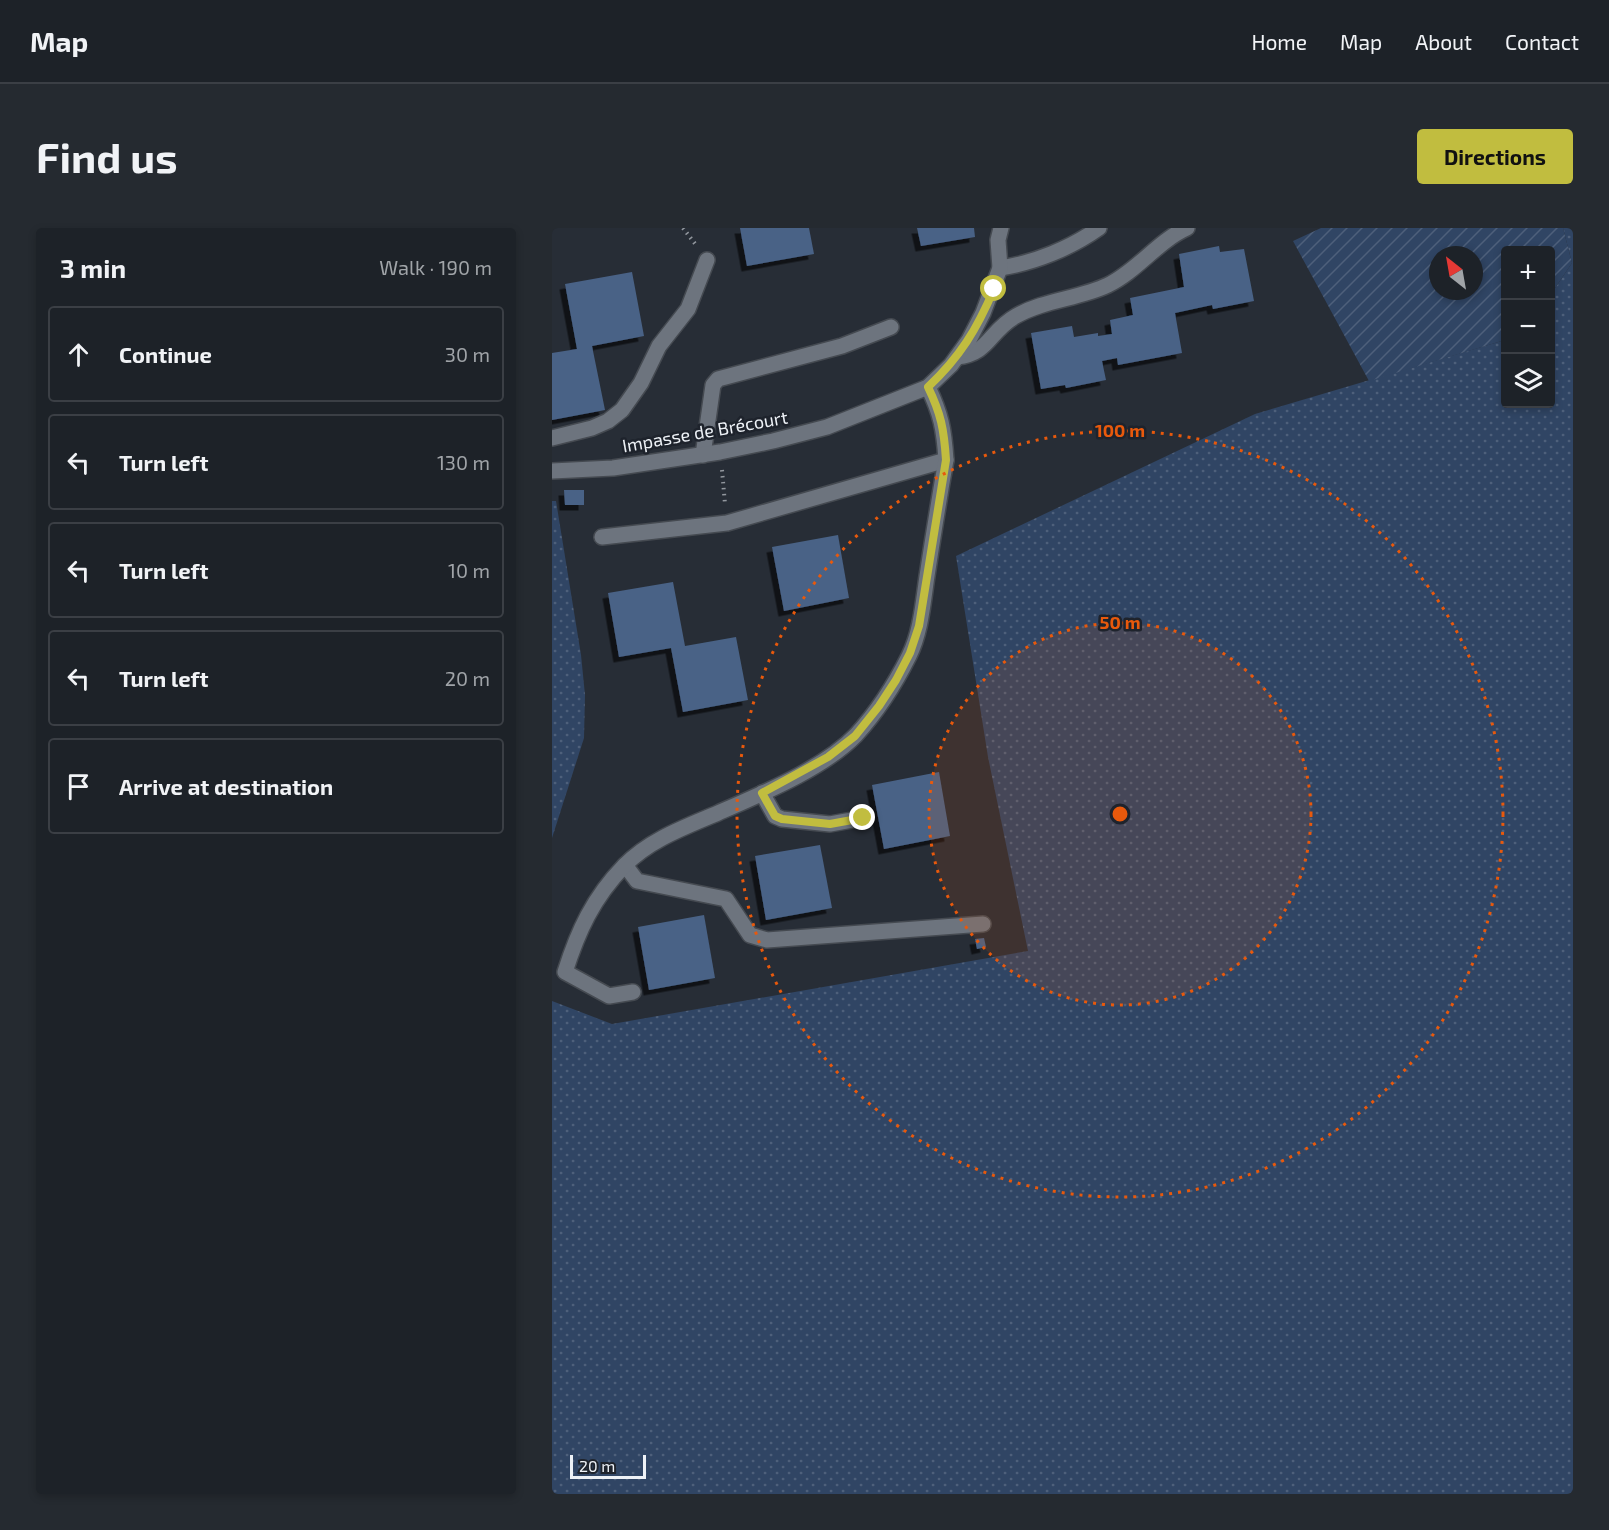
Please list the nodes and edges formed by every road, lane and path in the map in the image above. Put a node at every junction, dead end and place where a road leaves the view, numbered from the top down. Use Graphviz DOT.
graph roads {
  1 [pos="1001,228"];
  2 [pos="1099,228"];
  3 [pos="1181,229"];
  4 [pos="707,260"];
  5 [pos="1000,268"];
  6 [pos="891,327"];
  7 [pos="957,357"];
  8 [pos="928,387"];
  9 [pos="552,438"];
  10 [pos="720,452"];
  11 [pos="703,455"];
  12 [pos="946,460"];
  13 [pos="552,471"];
  14 [pos="727,523"];
  15 [pos="602,537"];
  16 [pos="762,793"];
  17 [pos="863,818"];
  18 [pos="625,865"];
  19 [pos="983,924"];
  20 [pos="633,992"];
  1 -- 5 [label="street"];
  2 -- 5 [label="street"];
  3 -- 7 [label="street"];
  4 -- 9 [label="street"];
  5 -- 7 [label="street"];
  6 -- 11 [label="street"];
  7 -- 8 [label="street"];
  8 -- 10 [label="street, Impasse de Brécourt"];
  8 -- 12 [label="street"];
  10 -- 11 [label="street, Impasse de Brécourt"];
  10 -- 14 [label="path"];
  11 -- 13 [label="street, Impasse de Brécourt"];
  12 -- 14 [label="street"];
  12 -- 16 [label="street"];
  14 -- 15 [label="street"];
  16 -- 17 [label="street"];
  16 -- 18 [label="street"];
  18 -- 19 [label="street"];
  18 -- 20 [label="street"];
}
